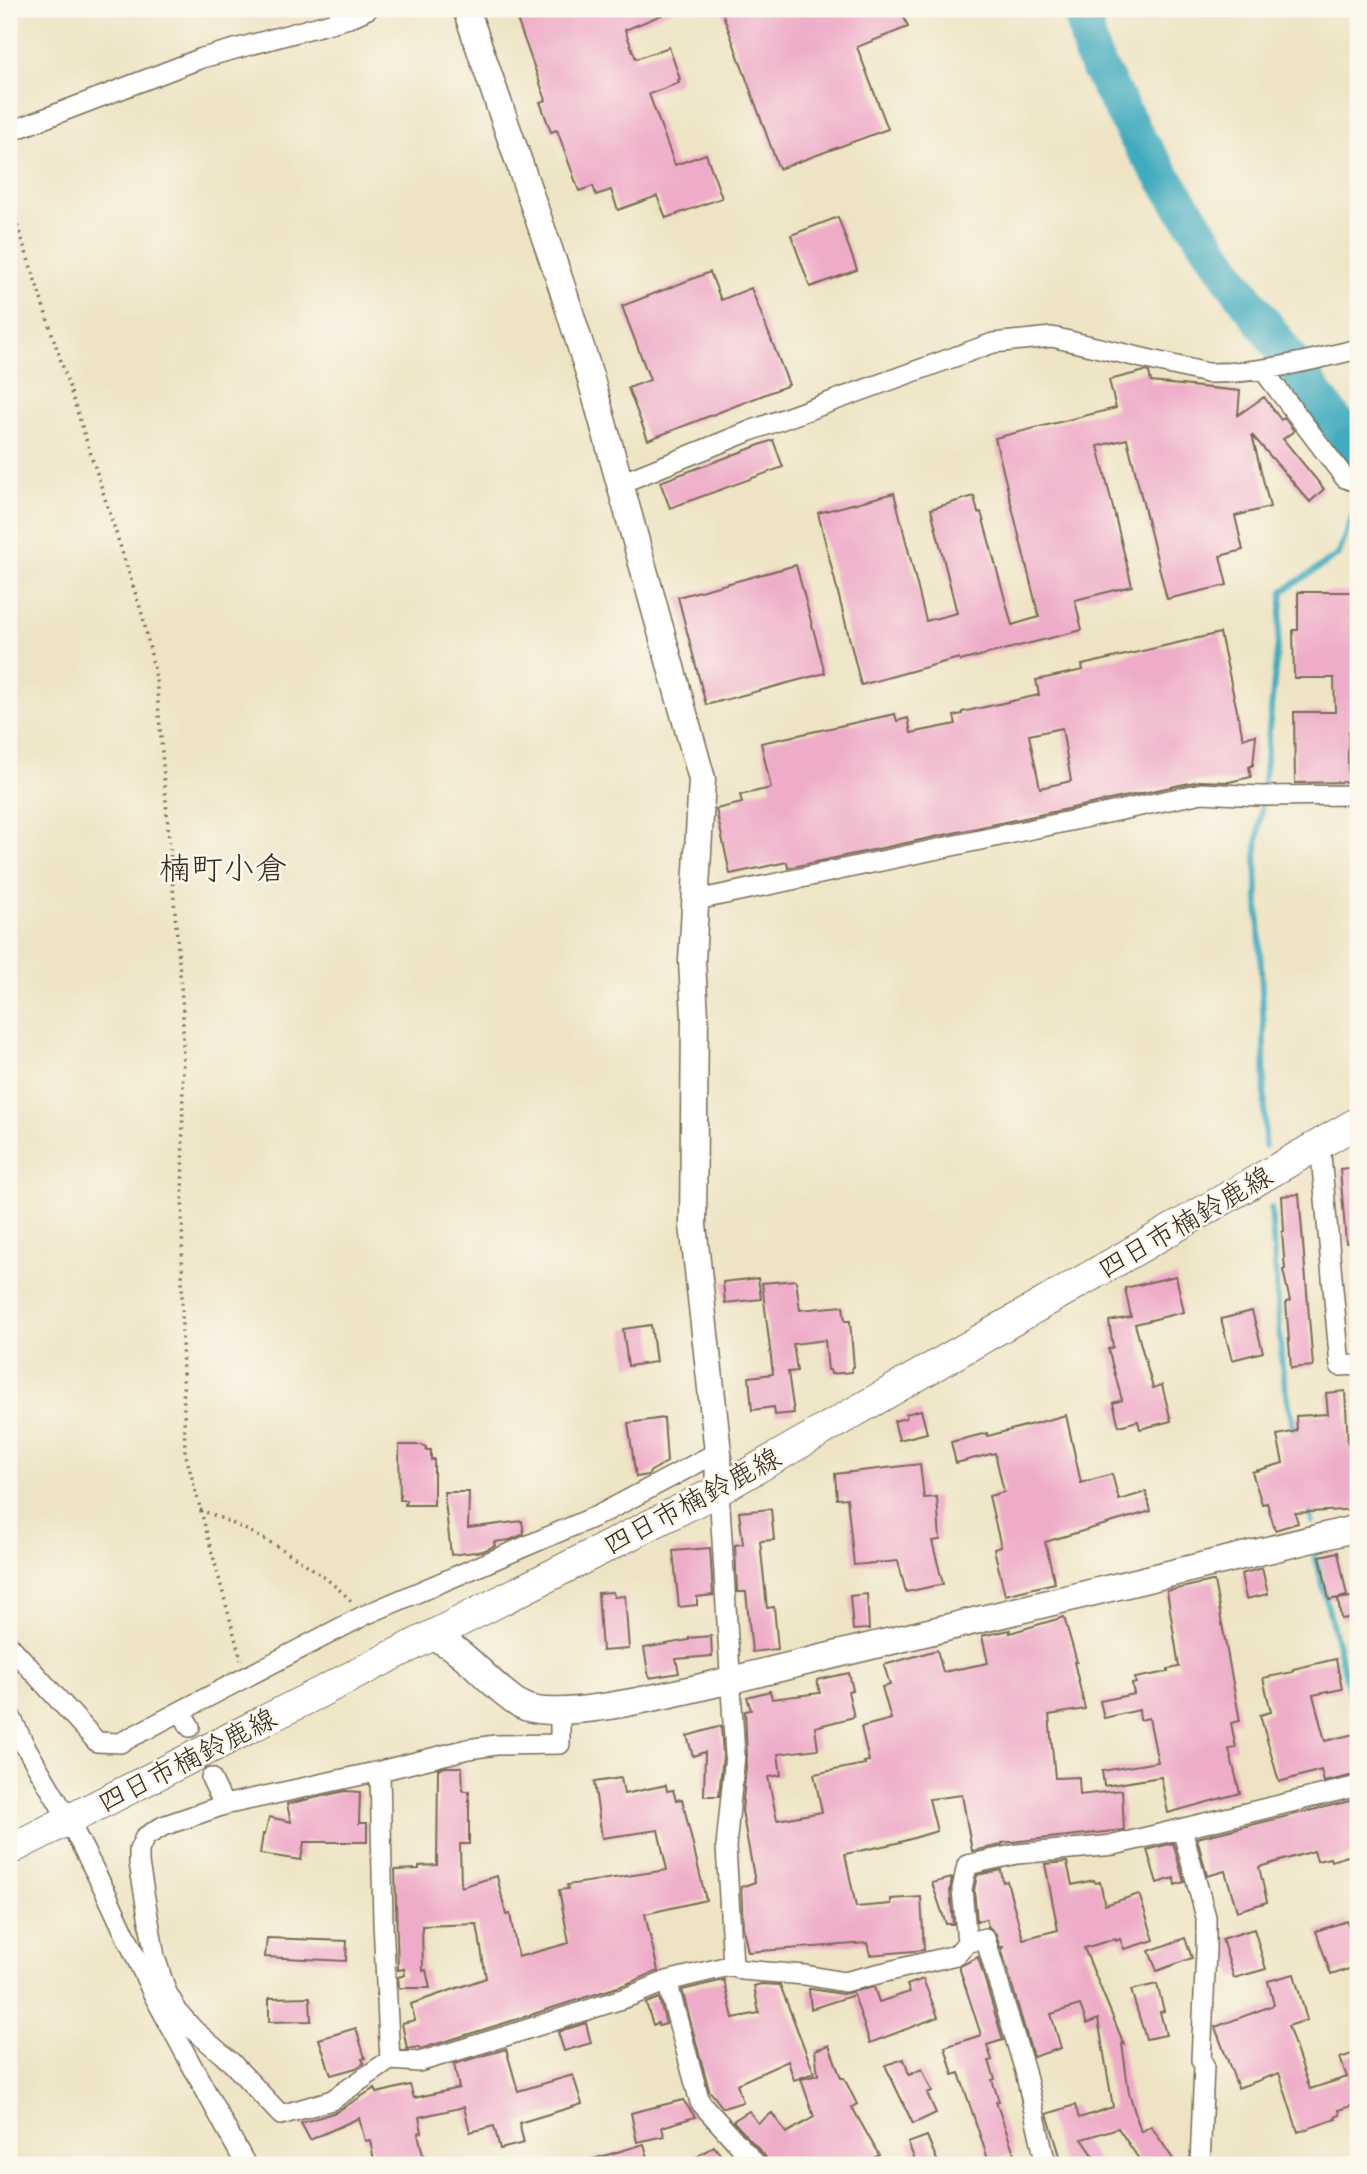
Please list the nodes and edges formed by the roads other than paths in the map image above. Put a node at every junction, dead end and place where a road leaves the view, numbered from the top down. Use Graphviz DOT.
graph roads {
  1 [pos="368,9"];
  2 [pos="466,9"];
  3 [pos="9,132"];
  4 [pos="1358,349"];
  5 [pos="1269,368"];
  6 [pos="1358,482"];
  7 [pos="621,483"];
  8 [pos="1358,795"];
  9 [pos="697,900"];
  10 [pos="1358,1122"];
  11 [pos="1320,1144"];
  12 [pos="1358,1365"];
  13 [pos="718,1452"];
  14 [pos="719,1490"];
  15 [pos="1358,1528"];
  16 [pos="433,1636"];
  17 [pos="9,1645"];
  18 [pos="731,1681"];
  19 [pos="9,1713"];
  20 [pos="560,1713"];
  21 [pos="380,1772"];
  22 [pos="211,1778"];
  23 [pos="1358,1786"];
  24 [pos="224,1805"];
  25 [pos="68,1819"];
  26 [pos="1182,1829"];
  27 [pos="15,1847"];
  28 [pos="967,1943"];
  29 [pos="733,1965"];
  30 [pos="667,1981"];
  31 [pos="160,1994"];
  32 [pos="390,2060"];
  33 [pos="246,2165"];
  34 [pos="757,2165"];
  35 [pos="1049,2165"];
  36 [pos="1200,2165"];
  1 -- 3 [label="street"];
  2 -- 7 [label="street"];
  4 -- 5 [label="street"];
  5 -- 6 [label="street"];
  5 -- 7 [label="street"];
  7 -- 9 [label="street"];
  8 -- 9 [label="street"];
  9 -- 13 [label="street"];
  10 -- 11 [label="main road, 四日市楠鈴鹿線"];
  11 -- 12 [label="street"];
  11 -- 14 [label="main road, 四日市楠鈴鹿線"];
  13 -- 14 [label="street"];
  13 -- 17 [label="street"];
  14 -- 16 [label="main road, 四日市楠鈴鹿線"];
  14 -- 18 [label="street"];
  15 -- 18 [label="street"];
  16 -- 20 [label="street"];
  16 -- 25 [label="main road, 四日市楠鈴鹿線"];
  18 -- 20 [label="street"];
  18 -- 29 [label="street"];
  19 -- 25 [label="street"];
  20 -- 21 [label="street"];
  21 -- 24 [label="street"];
  21 -- 32 [label="street"];
  22 -- 24 [label="street"];
  23 -- 26 [label="street"];
  24 -- 31 [label="street"];
  25 -- 27 [label="main road, 四日市楠鈴鹿線"];
  25 -- 31 [label="street"];
  26 -- 28 [label="street"];
  26 -- 36 [label="street"];
  28 -- 29 [label="street"];
  28 -- 35 [label="street"];
  29 -- 30 [label="street"];
  30 -- 32 [label="street"];
  30 -- 34 [label="street"];
  31 -- 32 [label="street"];
  31 -- 33 [label="street"];
}
